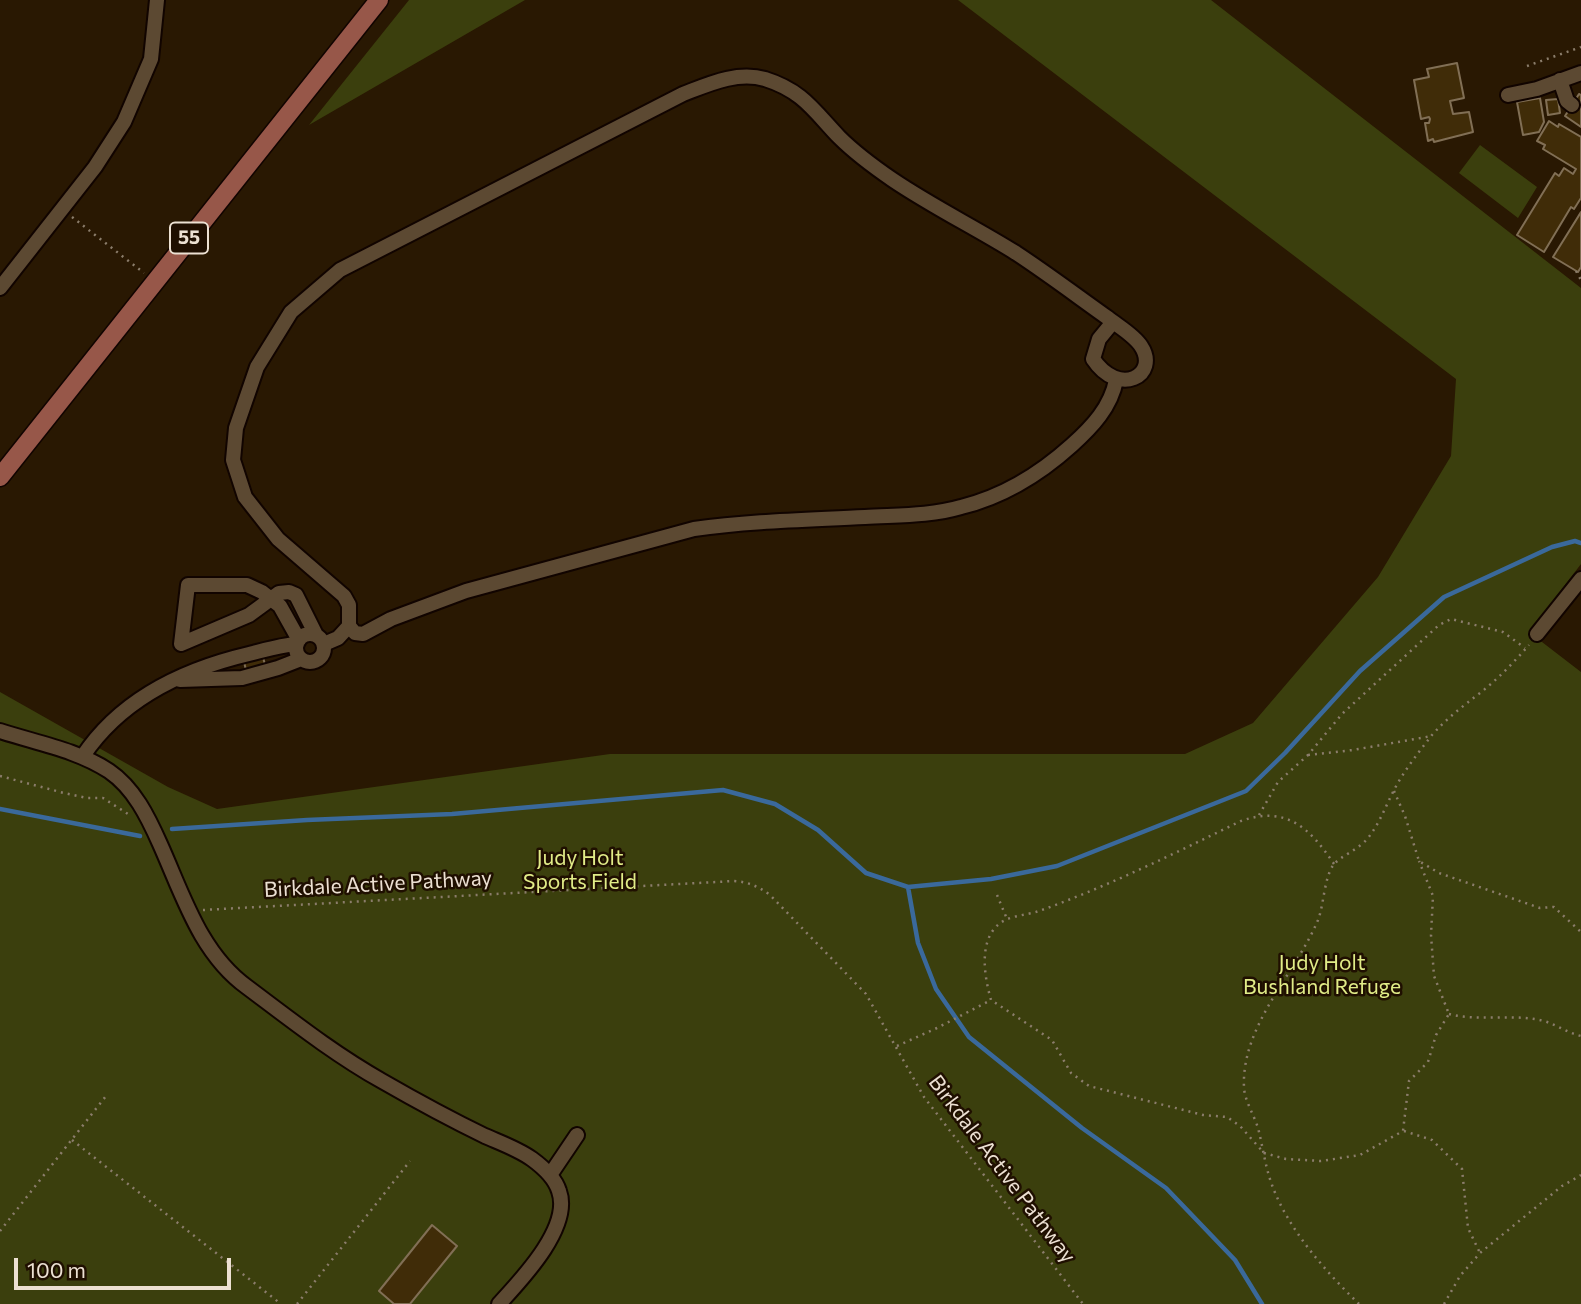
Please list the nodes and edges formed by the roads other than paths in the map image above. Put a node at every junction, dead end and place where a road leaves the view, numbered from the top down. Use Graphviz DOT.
graph roads {
  1 [pos="157,0"];
  2 [pos="379,0"];
  3 [pos="1581,73"];
  4 [pos="1560,80"];
  5 [pos="1508,95"];
  6 [pos="1572,105"];
  7 [pos="0,288"];
  8 [pos="1113,322"];
  9 [pos="1116,380"];
  10 [pos="0,477"];
  11 [pos="1581,579"];
  12 [pos="269,598"];
  13 [pos="349,626"];
  14 [pos="1537,634"];
  15 [pos="320,639"];
  16 [pos="299,648"];
  17 [pos="175,679"];
  18 [pos="0,731"];
  19 [pos="83,756"];
  20 [pos="577,1135"];
  21 [pos="550,1175"];
  22 [pos="499,1304"];
  1 -- 7 [label="street"];
  2 -- 10 [label="main road, 55"];
  3 -- 4 [label="street"];
  4 -- 5 [label="street"];
  4 -- 6 [label="street"];
  8 -- 9 [label="street"];
  8 -- 9 [label="street"];
  8 -- 13 [label="street"];
  9 -- 13 [label="street"];
  11 -- 14 [label="street"];
  12 -- 12 [label="street"];
  12 -- 15 [label="street"];
  12 -- 16 [label="street"];
  13 -- 15 [label="street"];
  15 -- 16 [label="street"];
  15 -- 16 [label="street"];
  16 -- 17 [label="street"];
  16 -- 17 [label="street"];
  17 -- 19 [label="street"];
  18 -- 19 [label="street"];
  19 -- 21 [label="street"];
  20 -- 21 [label="street"];
  21 -- 22 [label="street"];
}
